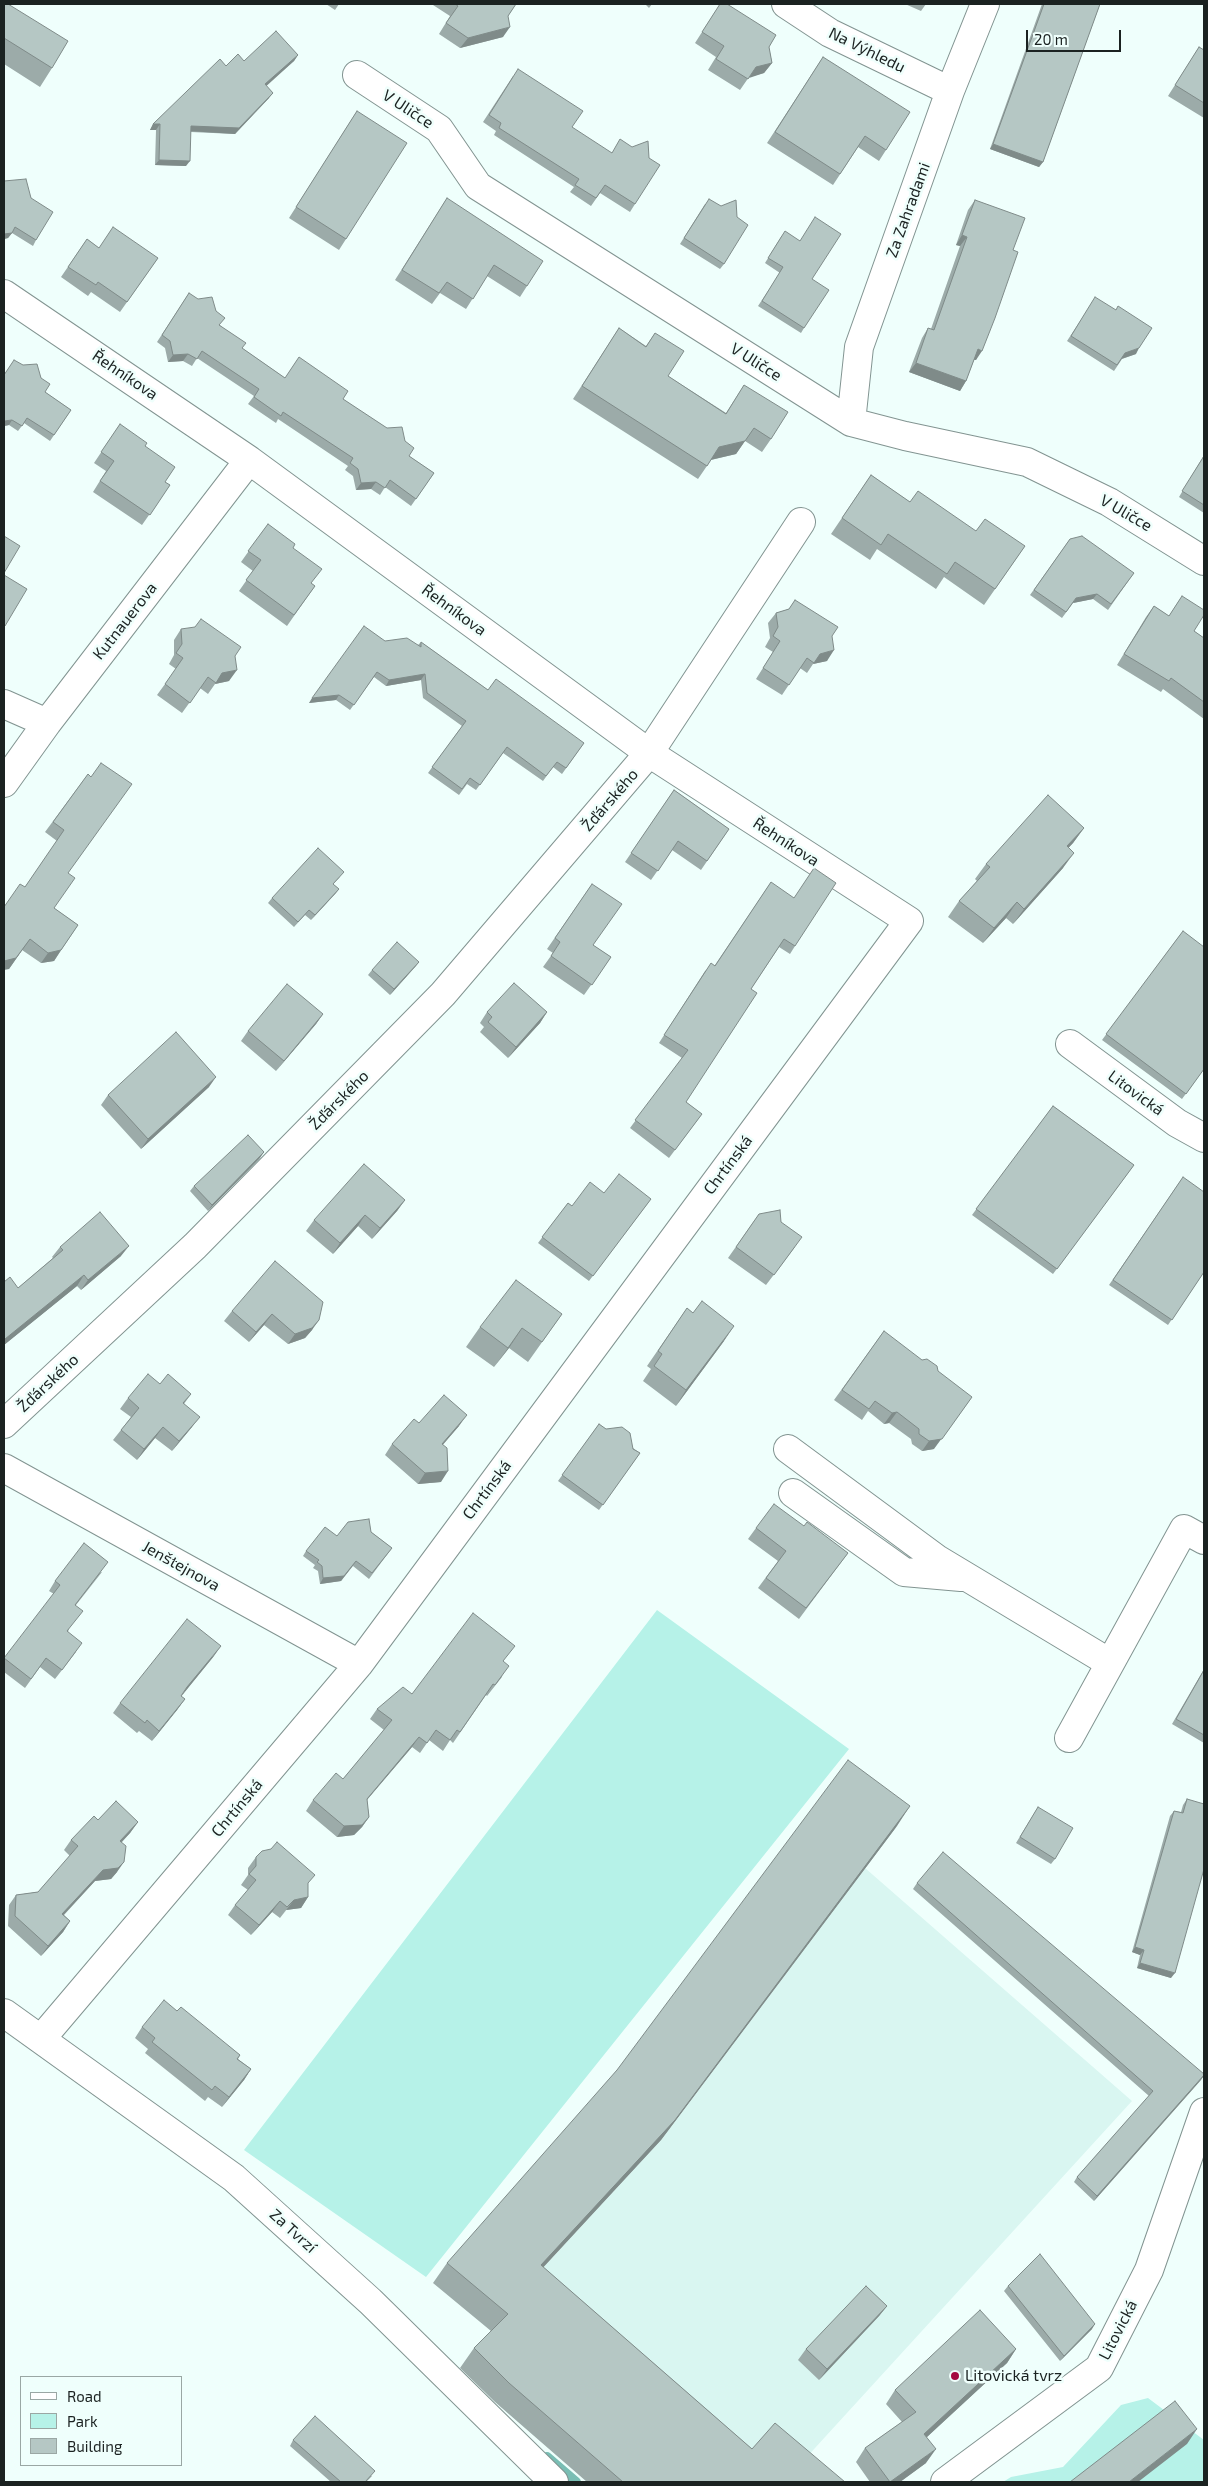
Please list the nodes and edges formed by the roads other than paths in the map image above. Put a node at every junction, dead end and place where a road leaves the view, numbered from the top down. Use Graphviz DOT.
graph roads {
  1 [pos="786,4"];
  2 [pos="986,4"];
  3 [pos="357,75"];
  4 [pos="950,91"];
  5 [pos="4,294"];
  6 [pos="851,422"];
  7 [pos="249,460"];
  8 [pos="801,522"];
  9 [pos="1204,560"];
  10 [pos="4,704"];
  11 [pos="47,723"];
  12 [pos="649,754"];
  13 [pos="4,783"];
  14 [pos="909,921"];
  15 [pos="1070,1044"];
  16 [pos="1204,1138"];
  17 [pos="4,1424"];
  18 [pos="788,1449"];
  19 [pos="4,1468"];
  20 [pos="793,1493"];
  21 [pos="1204,1540"];
  22 [pos="967,1577"];
  23 [pos="1110,1663"];
  24 [pos="359,1664"];
  25 [pos="1069,1738"];
  26 [pos="4,2013"];
  27 [pos="41,2039"];
  28 [pos="1204,2112"];
  29 [pos="554,2482"];
  30 [pos="945,2482"];
  1 -- 4 [label="street, Na Výhledu"];
  2 -- 4 [label="street, Za Zahradami"];
  3 -- 6 [label="street, V Uličce"];
  4 -- 6 [label="street, Za Zahradami"];
  5 -- 7 [label="street, Řehníkova"];
  6 -- 9 [label="street, V Uličce"];
  7 -- 11 [label="street, Kutnauerova"];
  7 -- 12 [label="street, Řehníkova"];
  8 -- 12 [label="street, Žďárského"];
  10 -- 11 [label="street"];
  11 -- 13 [label="street, Kutnauerova"];
  12 -- 14 [label="street, Řehníkova"];
  12 -- 17 [label="street, Žďárského"];
  14 -- 24 [label="street, Chrtínská"];
  15 -- 16 [label="street, Litovická"];
  18 -- 22 [label="street"];
  19 -- 24 [label="street, Jenštejnova"];
  20 -- 22 [label="street"];
  21 -- 23 [label="street"];
  22 -- 23 [label="street"];
  23 -- 25 [label="street"];
  24 -- 27 [label="street, Chrtínská"];
  26 -- 27 [label="street, Za Tvrzí"];
  27 -- 29 [label="street, Za Tvrzí"];
  28 -- 30 [label="street, Litovická"];
}
